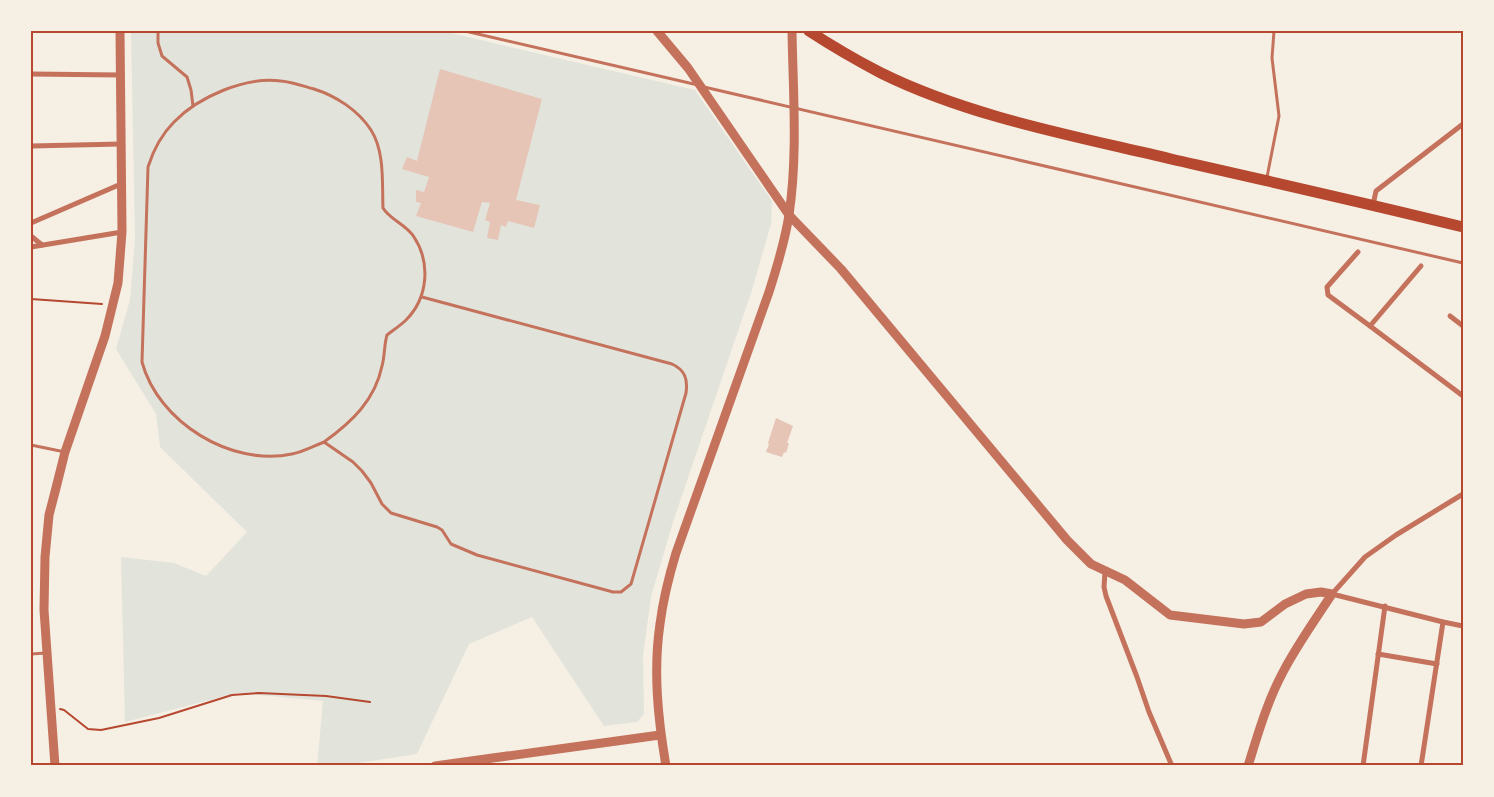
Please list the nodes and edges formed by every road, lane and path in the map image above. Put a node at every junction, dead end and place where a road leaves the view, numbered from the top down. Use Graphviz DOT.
graph roads {
  1 [pos="120,31"];
  2 [pos="158,31"];
  3 [pos="465,31"];
  4 [pos="657,31"];
  5 [pos="792,31"];
  6 [pos="809,31"];
  7 [pos="1274,31"];
  8 [pos="31,74"];
  9 [pos="120,75"];
  10 [pos="699,86"];
  11 [pos="193,106"];
  12 [pos="794,107"];
  13 [pos="1463,124"];
  14 [pos="121,144"];
  15 [pos="31,146"];
  16 [pos="1266,180"];
  17 [pos="122,184"];
  18 [pos="1373,205"];
  19 [pos="789,215"];
  20 [pos="31,223"];
  21 [pos="1463,226"];
  22 [pos="122,232"];
  23 [pos="31,236"];
  24 [pos="42,245"];
  25 [pos="31,247"];
  26 [pos="1358,252"];
  27 [pos="1463,263"];
  28 [pos="1421,266"];
  29 [pos="422,297"];
  30 [pos="31,299"];
  31 [pos="114,305"];
  32 [pos="1450,316"];
  33 [pos="1370,326"];
  34 [pos="1463,326"];
  35 [pos="1463,396"];
  36 [pos="324,442"];
  37 [pos="31,445"];
  38 [pos="66,452"];
  39 [pos="1463,494"];
  40 [pos="1105,572"];
  41 [pos="1332,594"];
  42 [pos="1385,606"];
  43 [pos="1443,622"];
  44 [pos="1463,626"];
  45 [pos="47,653"];
  46 [pos="31,654"];
  47 [pos="1378,654"];
  48 [pos="1437,664"];
  49 [pos="370,702"];
  50 [pos="51,708"];
  51 [pos="660,734"];
  52 [pos="55,766"];
  53 [pos="435,766"];
  54 [pos="666,766"];
  55 [pos="1172,766"];
  56 [pos="1248,766"];
  57 [pos="1363,766"];
  58 [pos="1421,766"];
  1 -- 9 [label="street"];
  2 -- 11 [label="lane"];
  3 -- 10 [label="lane"];
  4 -- 10 [label="street"];
  5 -- 12 [label="street"];
  6 -- 16 [label="highway"];
  7 -- 16 [label="lane"];
  8 -- 9 [label="street"];
  9 -- 14 [label="street"];
  10 -- 12 [label="lane"];
  10 -- 19 [label="street"];
  11 -- 29 [label="lane"];
  11 -- 36 [label="lane"];
  12 -- 19 [label="street"];
  12 -- 27 [label="lane"];
  13 -- 18 [label="street"];
  14 -- 15 [label="street"];
  14 -- 17 [label="street"];
  16 -- 18 [label="highway"];
  17 -- 20 [label="street"];
  17 -- 22 [label="street"];
  18 -- 21 [label="highway"];
  19 -- 40 [label="street"];
  19 -- 51 [label="street"];
  22 -- 24 [label="street"];
  22 -- 31 [label="street"];
  23 -- 24 [label="street"];
  24 -- 25 [label="street"];
  26 -- 33 [label="street"];
  28 -- 33 [label="street"];
  29 -- 36 [label="lane"];
  29 -- 36 [label="lane"];
  30 -- 31 [label="path"];
  31 -- 38 [label="street"];
  32 -- 34 [label="street"];
  33 -- 35 [label="street"];
  37 -- 38 [label="lane"];
  38 -- 45 [label="street"];
  39 -- 41 [label="street"];
  40 -- 41 [label="street"];
  40 -- 55 [label="street"];
  41 -- 42 [label="street"];
  41 -- 56 [label="street"];
  42 -- 43 [label="street"];
  42 -- 47 [label="street"];
  43 -- 44 [label="street"];
  43 -- 48 [label="street"];
  45 -- 46 [label="lane"];
  45 -- 50 [label="street"];
  47 -- 48 [label="street"];
  47 -- 57 [label="street"];
  48 -- 58 [label="street"];
  49 -- 50 [label="path"];
  50 -- 52 [label="street"];
  51 -- 53 [label="street"];
  51 -- 54 [label="street"];
}
